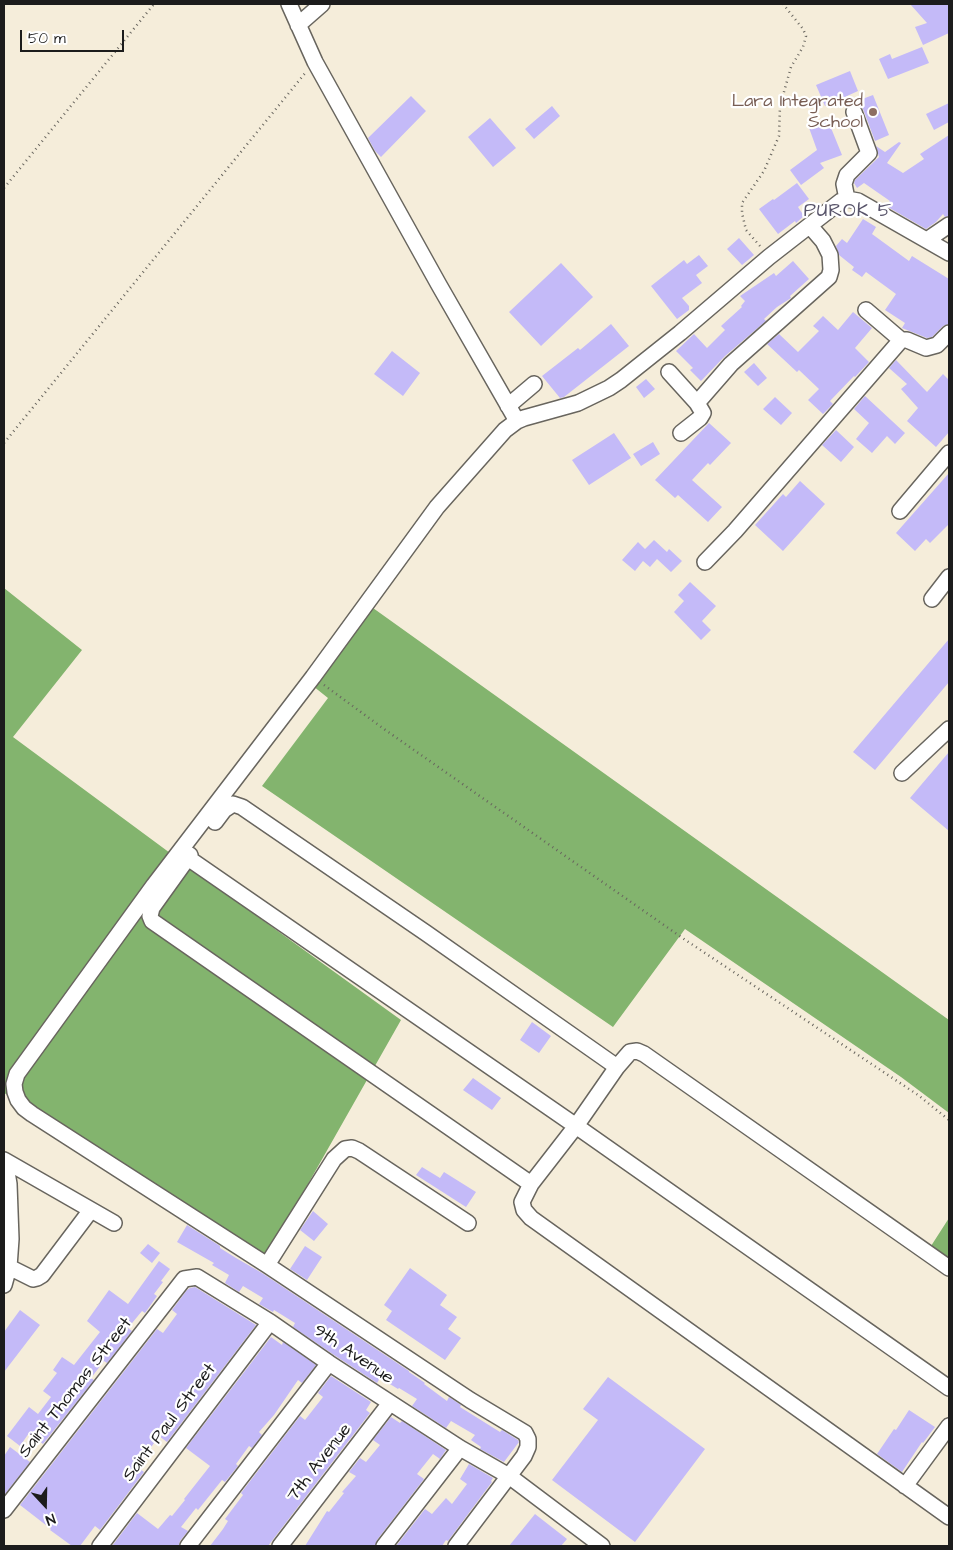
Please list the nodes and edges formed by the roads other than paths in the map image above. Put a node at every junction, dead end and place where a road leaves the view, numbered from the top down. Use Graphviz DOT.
graph roads {
  1 [pos="289,4"];
  2 [pos="322,4"];
  3 [pos="298,25"];
  4 [pos="854,112"];
  5 [pos="847,199"];
  6 [pos="949,225"];
  7 [pos="810,226"];
  8 [pos="927,240"];
  9 [pos="949,253"];
  10 [pos="866,310"];
  11 [pos="949,333"];
  12 [pos="901,340"];
  13 [pos="669,372"];
  14 [pos="534,384"];
  15 [pos="696,403"];
  16 [pos="508,406"];
  17 [pos="516,421"];
  18 [pos="681,433"];
  19 [pos="949,453"];
  20 [pos="900,511"];
  21 [pos="705,562"];
  22 [pos="949,576"];
  23 [pos="932,599"];
  24 [pos="949,729"];
  25 [pos="902,773"];
  26 [pos="188,858"];
  27 [pos="617,1068"];
  28 [pos="576,1126"];
  29 [pos="4,1160"];
  30 [pos="4,1164"];
  31 [pos="530,1184"];
  32 [pos="91,1210"];
  33 [pos="114,1223"];
  34 [pos="468,1223"];
  35 [pos="267,1265"];
  36 [pos="9,1266"];
  37 [pos="949,1268"];
  38 [pos="4,1285"];
  39 [pos="178,1288"];
  40 [pos="270,1322"];
  41 [pos="329,1363"];
  42 [pos="949,1388"];
  43 [pos="390,1403"];
  44 [pos="949,1426"];
  45 [pos="460,1448"];
  46 [pos="509,1476"];
  47 [pos="905,1486"];
  48 [pos="4,1510"];
  49 [pos="949,1517"];
  50 [pos="100,1546"];
  51 [pos="188,1546"];
  52 [pos="280,1546"];
  53 [pos="384,1546"];
  54 [pos="456,1546"];
  55 [pos="602,1546"];
  1 -- 3 [label="street"];
  2 -- 3 [label="street"];
  3 -- 16 [label="street"];
  4 -- 5 [label="street"];
  5 -- 7 [label="street"];
  5 -- 8 [label="street"];
  6 -- 8 [label="street"];
  7 -- 15 [label="street"];
  7 -- 17 [label="street"];
  8 -- 9 [label="street"];
  10 -- 12 [label="street"];
  11 -- 12 [label="street"];
  12 -- 21 [label="street"];
  13 -- 15 [label="street"];
  14 -- 16 [label="street"];
  15 -- 18 [label="street"];
  16 -- 17 [label="street"];
  17 -- 35 [label="street"];
  19 -- 20 [label="street"];
  22 -- 23 [label="street"];
  24 -- 25 [label="street"];
  26 -- 27 [label="street"];
  26 -- 28 [label="street"];
  26 -- 31 [label="street"];
  27 -- 28 [label="street"];
  27 -- 37 [label="street"];
  28 -- 31 [label="street"];
  28 -- 42 [label="street"];
  29 -- 32 [label="street"];
  30 -- 36 [label="street"];
  31 -- 47 [label="street"];
  32 -- 33 [label="street"];
  32 -- 36 [label="street"];
  34 -- 35 [label="street"];
  35 -- 46 [label="street"];
  36 -- 38 [label="street"];
  39 -- 40 [label="street, 9th Avenue"];
  39 -- 48 [label="street, Saint Thomas Street"];
  40 -- 41 [label="street, 9th Avenue"];
  40 -- 50 [label="street, Saint Paul Street"];
  41 -- 43 [label="street, 9th Avenue"];
  41 -- 51 [label="street"];
  43 -- 45 [label="street, 9th Avenue"];
  43 -- 52 [label="street, 7th Avenue"];
  44 -- 47 [label="street"];
  45 -- 46 [label="street, 9th Avenue"];
  45 -- 53 [label="street"];
  46 -- 54 [label="street"];
  46 -- 55 [label="street, 9th Avenue"];
  47 -- 49 [label="street"];
}
